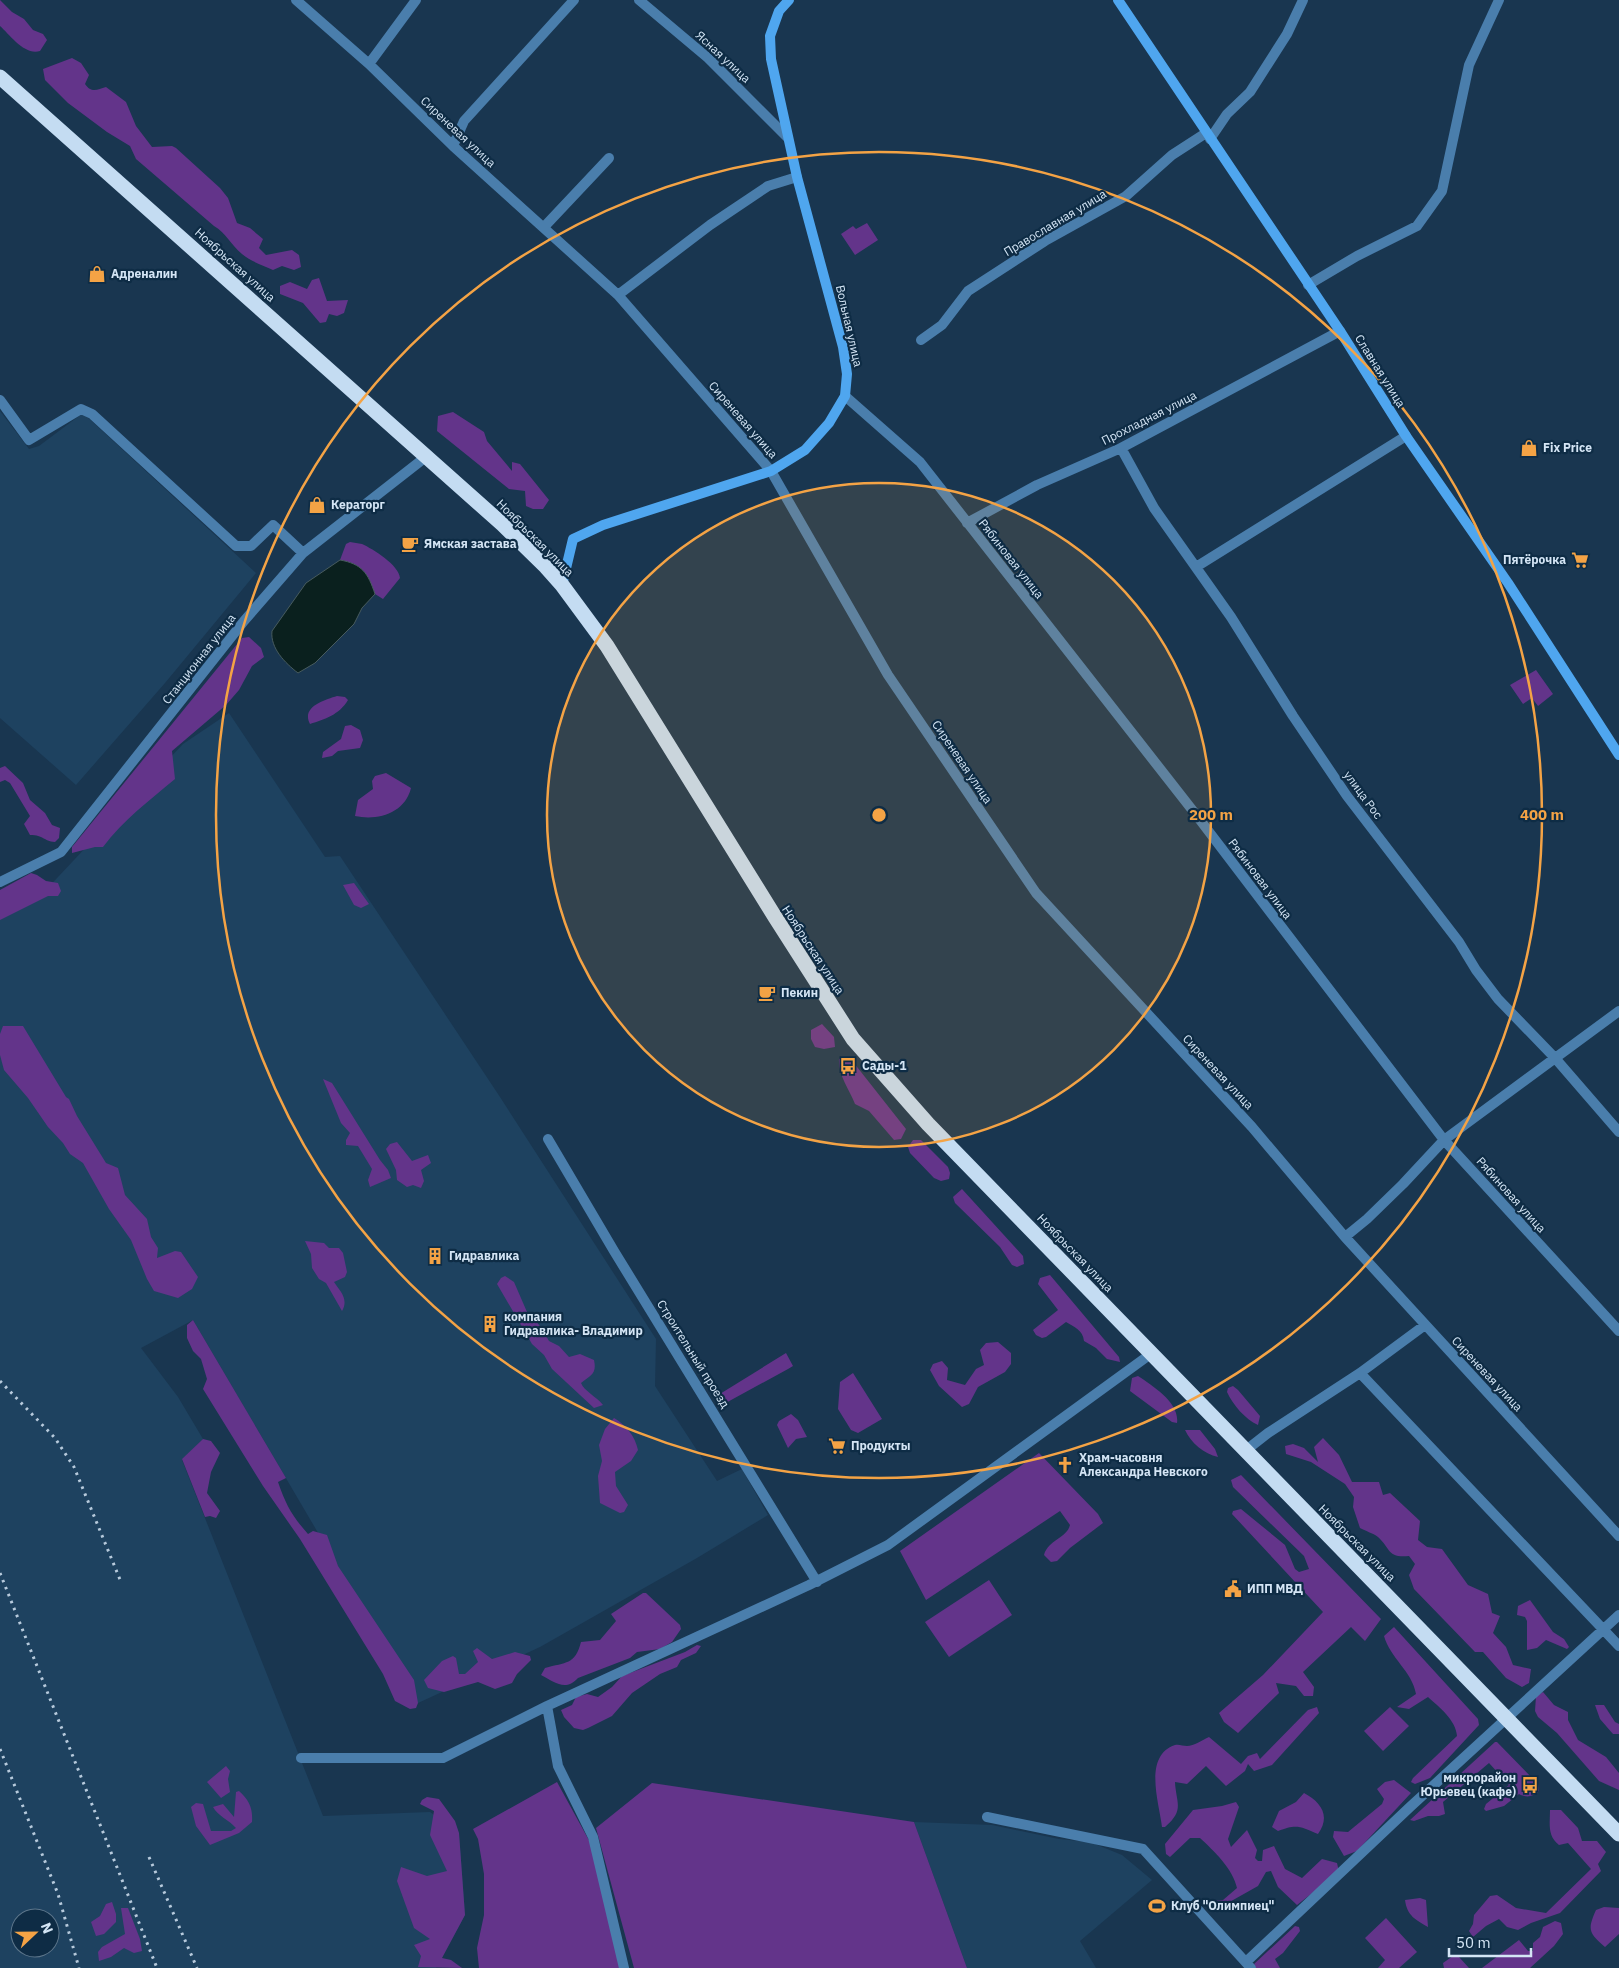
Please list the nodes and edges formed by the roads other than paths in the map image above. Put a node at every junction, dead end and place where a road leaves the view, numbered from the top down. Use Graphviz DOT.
graph roads {
  1 [pos="296,0"];
  2 [pos="416,0"];
  3 [pos="574,0"];
  4 [pos="639,0"];
  5 [pos="789,0"];
  6 [pos="1118,0"];
  7 [pos="1303,0"];
  8 [pos="1499,0"];
  9 [pos="369,64"];
  10 [pos="0,76"];
  11 [pos="1208,136"];
  12 [pos="787,137"];
  13 [pos="453,146"];
  14 [pos="609,158"];
  15 [pos="797,176"];
  16 [pos="544,227"];
  17 [pos="1308,285"];
  18 [pos="618,294"];
  19 [pos="1340,332"];
  20 [pos="921,340"];
  21 [pos="845,396"];
  22 [pos="0,400"];
  23 [pos="1406,436"];
  24 [pos="1121,448"];
  25 [pos="427,456"];
  26 [pos="770,471"];
  27 [pos="967,523"];
  28 [pos="303,553"];
  29 [pos="1196,567"];
  30 [pos="562,585"];
  31 [pos="1619,755"];
  32 [pos="0,882"];
  33 [pos="1619,1011"];
  34 [pos="1555,1058"];
  35 [pos="1619,1132"];
  36 [pos="548,1139"];
  37 [pos="1444,1140"];
  38 [pos="1345,1237"];
  39 [pos="1425,1325"];
  40 [pos="1619,1331"];
  41 [pos="1152,1353"];
  42 [pos="1360,1373"];
  43 [pos="1245,1451"];
  44 [pos="1619,1536"];
  45 [pos="817,1582"];
  46 [pos="1619,1615"];
  47 [pos="1603,1630"];
  48 [pos="1619,1646"];
  49 [pos="547,1706"];
  50 [pos="1507,1718"];
  51 [pos="301,1758"];
  52 [pos="987,1817"];
  53 [pos="1619,1834"];
  54 [pos="1248,1965"];
  55 [pos="624,1968"];
  1 -- 9 [label="street, Сиреневая улица"];
  2 -- 9 [label="street"];
  3 -- 13 [label="street"];
  4 -- 12 [label="street, Ясная улица"];
  5 -- 12 [label="street, Вольная улица"];
  6 -- 11 [label="street, Славная улица"];
  7 -- 11 [label="street"];
  8 -- 17 [label="street"];
  9 -- 13 [label="street, Сиреневая улица"];
  10 -- 25 [label="highway, Ноябрьская улица"];
  11 -- 17 [label="street, Славная улица"];
  11 -- 20 [label="street, Православная улица"];
  12 -- 15 [label="street, Вольная улица"];
  13 -- 16 [label="street, Сиреневая улица"];
  14 -- 16 [label="street"];
  15 -- 18 [label="street"];
  15 -- 21 [label="street, Вольная улица"];
  16 -- 18 [label="street, Сиреневая улица"];
  17 -- 19 [label="street, Славная улица"];
  18 -- 26 [label="street, Сиреневая улица"];
  19 -- 23 [label="street, Славная улица"];
  19 -- 24 [label="street, Прохладная улица"];
  21 -- 26 [label="street, Вольная улица"];
  21 -- 27 [label="street, Рябиновая улица"];
  22 -- 28 [label="street"];
  23 -- 29 [label="street"];
  23 -- 31 [label="street, Славная улица"];
  24 -- 27 [label="street, Прохладная улица"];
  24 -- 29 [label="street, улица Рос"];
  25 -- 28 [label="street, Станционная улица"];
  25 -- 30 [label="highway, Ноябрьская улица"];
  26 -- 30 [label="street, Вольная улица"];
  26 -- 38 [label="street, Сиреневая улица"];
  27 -- 37 [label="street, Рябиновая улица"];
  28 -- 32 [label="street, Станционная улица"];
  29 -- 34 [label="street, улица Рос"];
  30 -- 41 [label="highway, Ноябрьская улица"];
  33 -- 34 [label="street"];
  34 -- 35 [label="street, улица Рос"];
  34 -- 37 [label="street"];
  36 -- 45 [label="street, Строительный проезд"];
  37 -- 38 [label="street"];
  37 -- 40 [label="street, Рябиновая улица"];
  38 -- 39 [label="street, Сиреневая улица"];
  39 -- 42 [label="street"];
  39 -- 44 [label="street, Сиреневая улица"];
  41 -- 43 [label="highway, Ноябрьская улица"];
  41 -- 45 [label="street"];
  42 -- 43 [label="street"];
  42 -- 47 [label="street"];
  43 -- 50 [label="highway, Ноябрьская улица"];
  45 -- 49 [label="street"];
  46 -- 47 [label="street"];
  47 -- 48 [label="street"];
  47 -- 50 [label="street"];
  49 -- 51 [label="street"];
  49 -- 55 [label="street"];
  50 -- 53 [label="highway, Ноябрьская улица"];
  50 -- 54 [label="street"];
  52 -- 54 [label="street"];
}
